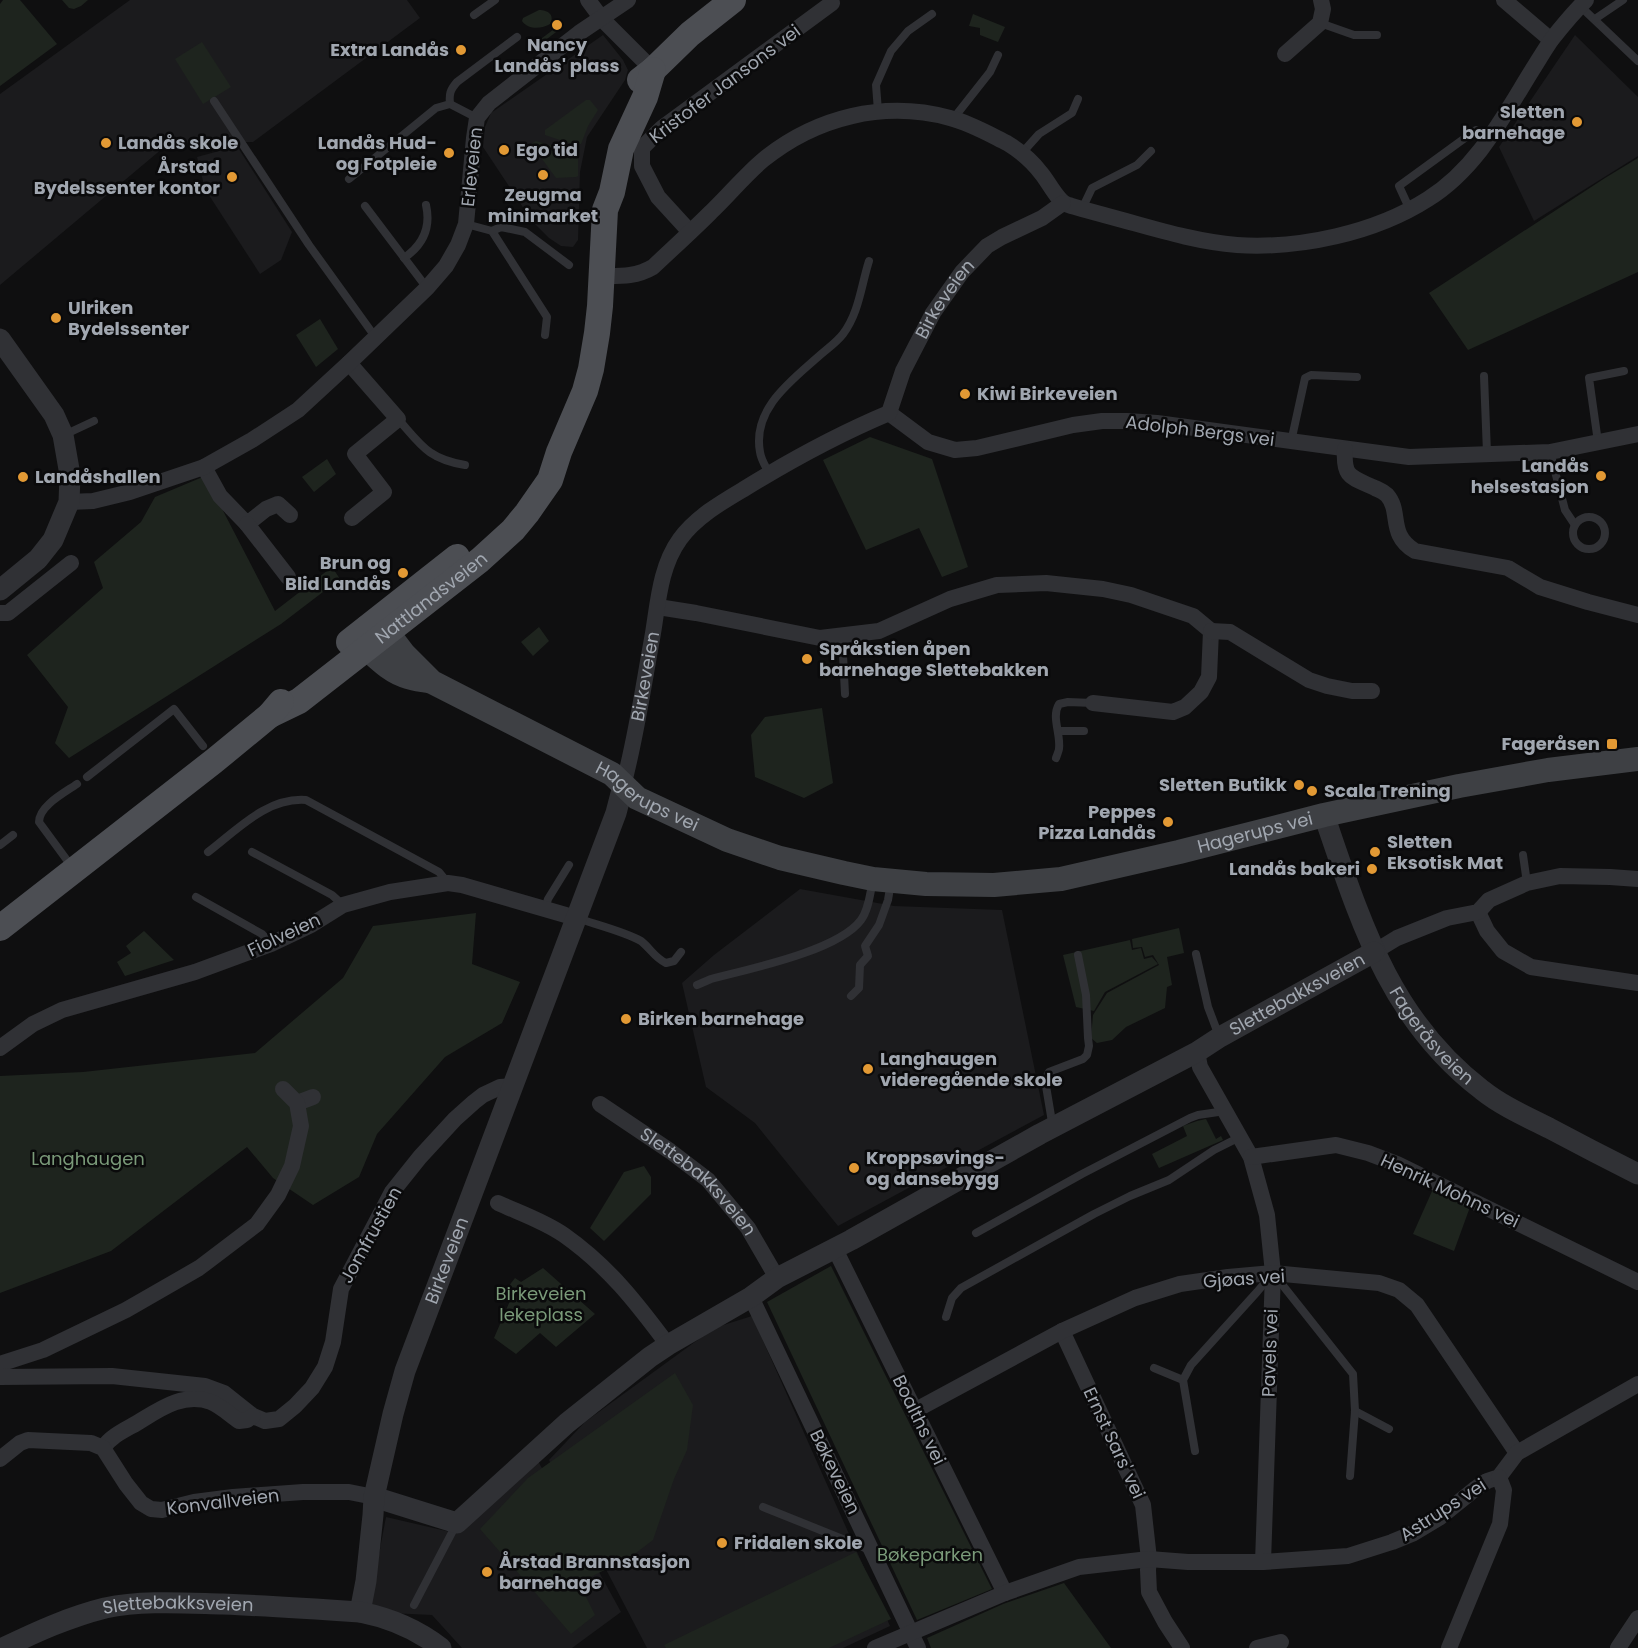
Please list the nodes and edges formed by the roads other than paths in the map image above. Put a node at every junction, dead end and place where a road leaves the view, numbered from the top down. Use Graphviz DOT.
graph roads {
  1 [pos="495,0"];
  2 [pos="588,0"];
  3 [pos="628,0"];
  4 [pos="734,0"];
  5 [pos="1321,0"];
  6 [pos="1504,0"];
  7 [pos="1623,0"];
  8 [pos="832,3"];
  9 [pos="1583,3"];
  10 [pos="932,14"];
  11 [pos="474,15"];
  12 [pos="602,19"];
  13 [pos="1595,19"];
  14 [pos="1320,23"];
  15 [pos="1377,35"];
  16 [pos="517,37"];
  17 [pos="1551,40"];
  18 [pos="1285,54"];
  19 [pos="998,55"];
  20 [pos="1638,61"];
  21 [pos="653,70"];
  22 [pos="1078,99"];
  23 [pos="214,101"];
  24 [pos="450,104"];
  25 [pos="878,111"];
  26 [pos="477,118"];
  27 [pos="953,118"];
  28 [pos="1490,139"];
  29 [pos="1151,151"];
  30 [pos="1022,153"];
  31 [pos="349,179"];
  32 [pos="1064,203"];
  33 [pos="426,205"];
  34 [pos="365,206"];
  35 [pos="1082,209"];
  36 [pos="1410,210"];
  37 [pos="466,224"];
  38 [pos="492,231"];
  39 [pos="690,232"];
  40 [pos="404,258"];
  41 [pos="869,261"];
  42 [pos="569,265"];
  43 [pos="602,276"];
  44 [pos="427,288"];
  45 [pos="545,335"];
  46 [pos="376,338"];
  47 [pos="0,339"];
  48 [pos="349,363"];
  49 [pos="1624,371"];
  50 [pos="1484,376"];
  51 [pos="1357,377"];
  52 [pos="889,413"];
  53 [pos="398,419"];
  54 [pos="94,421"];
  55 [pos="1638,434"];
  56 [pos="63,435"];
  57 [pos="1291,442"];
  58 [pos="1598,442"];
  59 [pos="1344,449"];
  60 [pos="1550,452"];
  61 [pos="1487,453"];
  62 [pos="465,465"];
  63 [pos="204,466"];
  64 [pos="769,473"];
  65 [pos="69,502"];
  66 [pos="290,515"];
  67 [pos="352,518"];
  68 [pos="247,524"];
  69 [pos="1575,525"];
  70 [pos="70,563"];
  71 [pos="288,577"];
  72 [pos="0,590"];
  73 [pos="658,607"];
  74 [pos="0,613"];
  75 [pos="1638,615"];
  76 [pos="1211,631"];
  77 [pos="842,635"];
  78 [pos="374,636"];
  79 [pos="1372,691"];
  80 [pos="845,693"];
  81 [pos="1093,703"];
  82 [pos="1058,731"];
  83 [pos="1084,731"];
  84 [pos="203,746"];
  85 [pos="1056,759"];
  86 [pos="1638,759"];
  87 [pos="87,777"];
  88 [pos="77,784"];
  89 [pos="624,786"];
  90 [pos="1324,815"];
  91 [pos="13,835"];
  92 [pos="0,845"];
  93 [pos="208,852"];
  94 [pos="252,852"];
  95 [pos="1523,855"];
  96 [pos="569,865"];
  97 [pos="74,870"];
  98 [pos="1638,879"];
  99 [pos="882,880"];
  100 [pos="448,883"];
  101 [pos="1527,883"];
  102 [pos="196,897"];
  103 [pos="344,905"];
  104 [pos="545,909"];
  105 [pos="1478,912"];
  106 [pos="576,918"];
  107 [pos="0,928"];
  108 [pos="271,944"];
  109 [pos="1374,951"];
  110 [pos="681,952"];
  111 [pos="1196,954"];
  112 [pos="1078,955"];
  113 [pos="1638,983"];
  114 [pos="697,985"];
  115 [pos="851,996"];
  116 [pos="1220,1037"];
  117 [pos="0,1048"];
  118 [pos="1197,1052"];
  119 [pos="513,1086"];
  120 [pos="283,1089"];
  121 [pos="313,1096"];
  122 [pos="297,1103"];
  123 [pos="600,1104"];
  124 [pos="1226,1111"];
  125 [pos="1053,1128"];
  126 [pos="1240,1137"];
  127 [pos="1251,1157"];
  128 [pos="1637,1171"];
  129 [pos="498,1203"];
  130 [pos="976,1233"];
  131 [pos="834,1247"];
  132 [pos="1273,1273"];
  133 [pos="777,1278"];
  134 [pos="1638,1282"];
  135 [pos="751,1297"];
  136 [pos="946,1317"];
  137 [pos="1062,1331"];
  138 [pos="668,1345"];
  139 [pos="0,1364"];
  140 [pos="1154,1368"];
  141 [pos="0,1377"];
  142 [pos="1182,1380"];
  143 [pos="1638,1384"];
  144 [pos="1355,1411"];
  145 [pos="915,1412"];
  146 [pos="253,1416"];
  147 [pos="1389,1429"];
  148 [pos="103,1448"];
  149 [pos="1195,1451"];
  150 [pos="1517,1453"];
  151 [pos="0,1459"];
  152 [pos="1350,1476"];
  153 [pos="1499,1477"];
  154 [pos="374,1497"];
  155 [pos="763,1507"];
  156 [pos="457,1523"];
  157 [pos="873,1552"];
  158 [pos="1149,1559"];
  159 [pos="1263,1562"];
  160 [pos="1005,1593"];
  161 [pos="414,1605"];
  162 [pos="360,1612"];
  163 [pos="1638,1618"];
  164 [pos="46,1627"];
  165 [pos="914,1641"];
  166 [pos="1281,1642"];
  167 [pos="3,1648"];
  168 [pos="24,1648"];
  169 [pos="441,1648"];
  170 [pos="875,1648"];
  171 [pos="1182,1648"];
  172 [pos="1257,1648"];
  173 [pos="1449,1648"];
  174 [pos="1618,1648"];
  1 -- 11 [label="lane"];
  2 -- 12 [label="street"];
  3 -- 12 [label="street, Erleveien"];
  4 -- 21 [label="main road, Nattlandsveien"];
  5 -- 14 [label="street"];
  6 -- 17 [label="street"];
  7 -- 13 [label="lane"];
  8 -- 39 [label="street, Kristofer Jansons vei"];
  9 -- 13 [label="lane"];
  9 -- 17 [label="street"];
  10 -- 25 [label="lane"];
  12 -- 21 [label="street"];
  12 -- 26 [label="street, Erleveien"];
  13 -- 20 [label="lane"];
  14 -- 15 [label="lane"];
  14 -- 18 [label="street"];
  16 -- 24 [label="lane"];
  17 -- 28 [label="street"];
  19 -- 27 [label="lane"];
  21 -- 43 [label="main road, Nattlandsveien"];
  22 -- 30 [label="lane"];
  23 -- 46 [label="lane"];
  24 -- 26 [label="lane"];
  24 -- 31 [label="lane"];
  25 -- 27 [label="street"];
  25 -- 39 [label="street"];
  26 -- 37 [label="street, Erleveien"];
  27 -- 30 [label="street"];
  28 -- 36 [label="street"];
  28 -- 36 [label="lane"];
  29 -- 35 [label="lane"];
  30 -- 32 [label="street"];
  32 -- 35 [label="street"];
  32 -- 52 [label="street, Birkeveien"];
  33 -- 40 [label="lane"];
  34 -- 40 [label="lane"];
  35 -- 36 [label="street"];
  37 -- 38 [label="lane"];
  37 -- 44 [label="street, Erleveien"];
  38 -- 42 [label="lane"];
  38 -- 45 [label="lane"];
  39 -- 43 [label="street"];
  40 -- 44 [label="lane"];
  41 -- 64 [label="lane"];
  43 -- 78 [label="main road, Nattlandsveien"];
  44 -- 46 [label="street, Erleveien"];
  46 -- 48 [label="street, Erleveien"];
  47 -- 56 [label="street"];
  48 -- 53 [label="street"];
  48 -- 63 [label="street, Erleveien"];
  49 -- 58 [label="lane"];
  50 -- 61 [label="lane"];
  51 -- 57 [label="lane"];
  52 -- 57 [label="street, Adolph Bergs vei"];
  52 -- 64 [label="street, Birkeveien"];
  53 -- 62 [label="lane"];
  53 -- 67 [label="street"];
  54 -- 56 [label="lane"];
  55 -- 58 [label="street, Adolph Bergs vei"];
  56 -- 65 [label="street"];
  57 -- 59 [label="street, Adolph Bergs vei"];
  58 -- 60 [label="street, Adolph Bergs vei"];
  59 -- 61 [label="street, Adolph Bergs vei"];
  59 -- 75 [label="street"];
  60 -- 61 [label="street, Adolph Bergs vei"];
  60 -- 69 [label="lane"];
  63 -- 65 [label="street, Erleveien"];
  63 -- 68 [label="street"];
  64 -- 73 [label="street, Birkeveien"];
  65 -- 72 [label="street"];
  66 -- 68 [label="street"];
  68 -- 71 [label="street"];
  70 -- 74 [label="street"];
  73 -- 77 [label="street"];
  73 -- 89 [label="street, Birkeveien"];
  76 -- 77 [label="street"];
  76 -- 79 [label="street"];
  76 -- 81 [label="street"];
  77 -- 80 [label="lane"];
  78 -- 89 [label="main road, Hagerups vei"];
  78 -- 97 [label="main road, Nattlandsveien"];
  81 -- 82 [label="lane"];
  82 -- 83 [label="lane"];
  82 -- 85 [label="lane"];
  84 -- 87 [label="lane"];
  86 -- 90 [label="main road, Hagerups vei"];
  88 -- 97 [label="lane"];
  89 -- 99 [label="main road, Hagerups vei"];
  89 -- 106 [label="street, Birkeveien"];
  90 -- 99 [label="main road, Hagerups vei"];
  90 -- 109 [label="street, Fageråsveien"];
  91 -- 92 [label="lane"];
  93 -- 100 [label="lane"];
  94 -- 103 [label="lane"];
  95 -- 101 [label="lane"];
  96 -- 104 [label="lane"];
  97 -- 107 [label="main road, Nattlandsveien"];
  98 -- 101 [label="street"];
  99 -- 114 [label="lane"];
  99 -- 115 [label="lane"];
  100 -- 103 [label="street, Fiolveien"];
  100 -- 104 [label="street, Fiolveien"];
  101 -- 105 [label="street"];
  102 -- 108 [label="lane"];
  103 -- 108 [label="street, Fiolveien"];
  104 -- 106 [label="street, Fiolveien"];
  105 -- 109 [label="street"];
  105 -- 113 [label="street"];
  106 -- 110 [label="lane"];
  106 -- 119 [label="street, Birkeveien"];
  108 -- 117 [label="street, Fiolveien"];
  109 -- 116 [label="street, Slettebakksveien"];
  109 -- 128 [label="street, Fageråsveien"];
  111 -- 116 [label="lane, Slettebakksveien"];
  112 -- 125 [label="lane"];
  116 -- 118 [label="street, Slettebakksveien"];
  118 -- 124 [label="street, Pavels vei"];
  118 -- 125 [label="street, Slettebakksveien"];
  119 -- 146 [label="street, Jomfrustien"];
  119 -- 154 [label="street, Birkeveien"];
  120 -- 122 [label="street"];
  121 -- 122 [label="street"];
  122 -- 139 [label="street"];
  123 -- 133 [label="street, Slettebakksveien"];
  124 -- 126 [label="street, Pavels vei"];
  124 -- 130 [label="lane"];
  125 -- 131 [label="street, Slettebakksveien"];
  126 -- 127 [label="street, Pavels vei"];
  126 -- 136 [label="lane"];
  127 -- 132 [label="street, Pavels vei"];
  127 -- 134 [label="street, Henrik Mohns vei"];
  129 -- 138 [label="street"];
  131 -- 133 [label="street, Slettebakksveien"];
  131 -- 145 [label="street, Boalths vei"];
  132 -- 137 [label="street, Gjøas vei"];
  132 -- 142 [label="lane"];
  132 -- 144 [label="lane"];
  132 -- 150 [label="street, Gjøas vei"];
  132 -- 159 [label="street, Pavels vei"];
  133 -- 135 [label="street, Slettebakksveien"];
  135 -- 138 [label="street, Slettebakksveien"];
  135 -- 157 [label="street, Bøkeveien"];
  137 -- 145 [label="street, Gjøas vei"];
  137 -- 158 [label="street, Ernst Sars' vei"];
  138 -- 156 [label="street, Slettebakksveien"];
  140 -- 142 [label="lane"];
  141 -- 146 [label="street"];
  142 -- 149 [label="lane"];
  143 -- 150 [label="street, Astrups vei"];
  144 -- 147 [label="lane"];
  144 -- 152 [label="lane"];
  145 -- 160 [label="street, Boalths vei"];
  146 -- 148 [label="street"];
  148 -- 151 [label="street"];
  148 -- 154 [label="street, Konvallveien"];
  150 -- 153 [label="street, Astrups vei"];
  153 -- 159 [label="street, Astrups vei"];
  153 -- 173 [label="street"];
  154 -- 156 [label="street"];
  154 -- 162 [label="street, Birkeveien"];
  155 -- 157 [label="lane"];
  156 -- 161 [label="lane"];
  157 -- 165 [label="street, Bøkeveien"];
  158 -- 159 [label="street, Astrups vei"];
  158 -- 160 [label="street, Astrups vei"];
  158 -- 171 [label="street"];
  160 -- 165 [label="street, Astrups vei"];
  162 -- 164 [label="street, Slettebakksveien"];
  162 -- 169 [label="street, Slettebakksveien"];
  163 -- 174 [label="street"];
  164 -- 167 [label="street, Slettebakksveien"];
  164 -- 168 [label="street"];
  165 -- 170 [label="street, Astrups vei"];
  166 -- 172 [label="street"];
}
